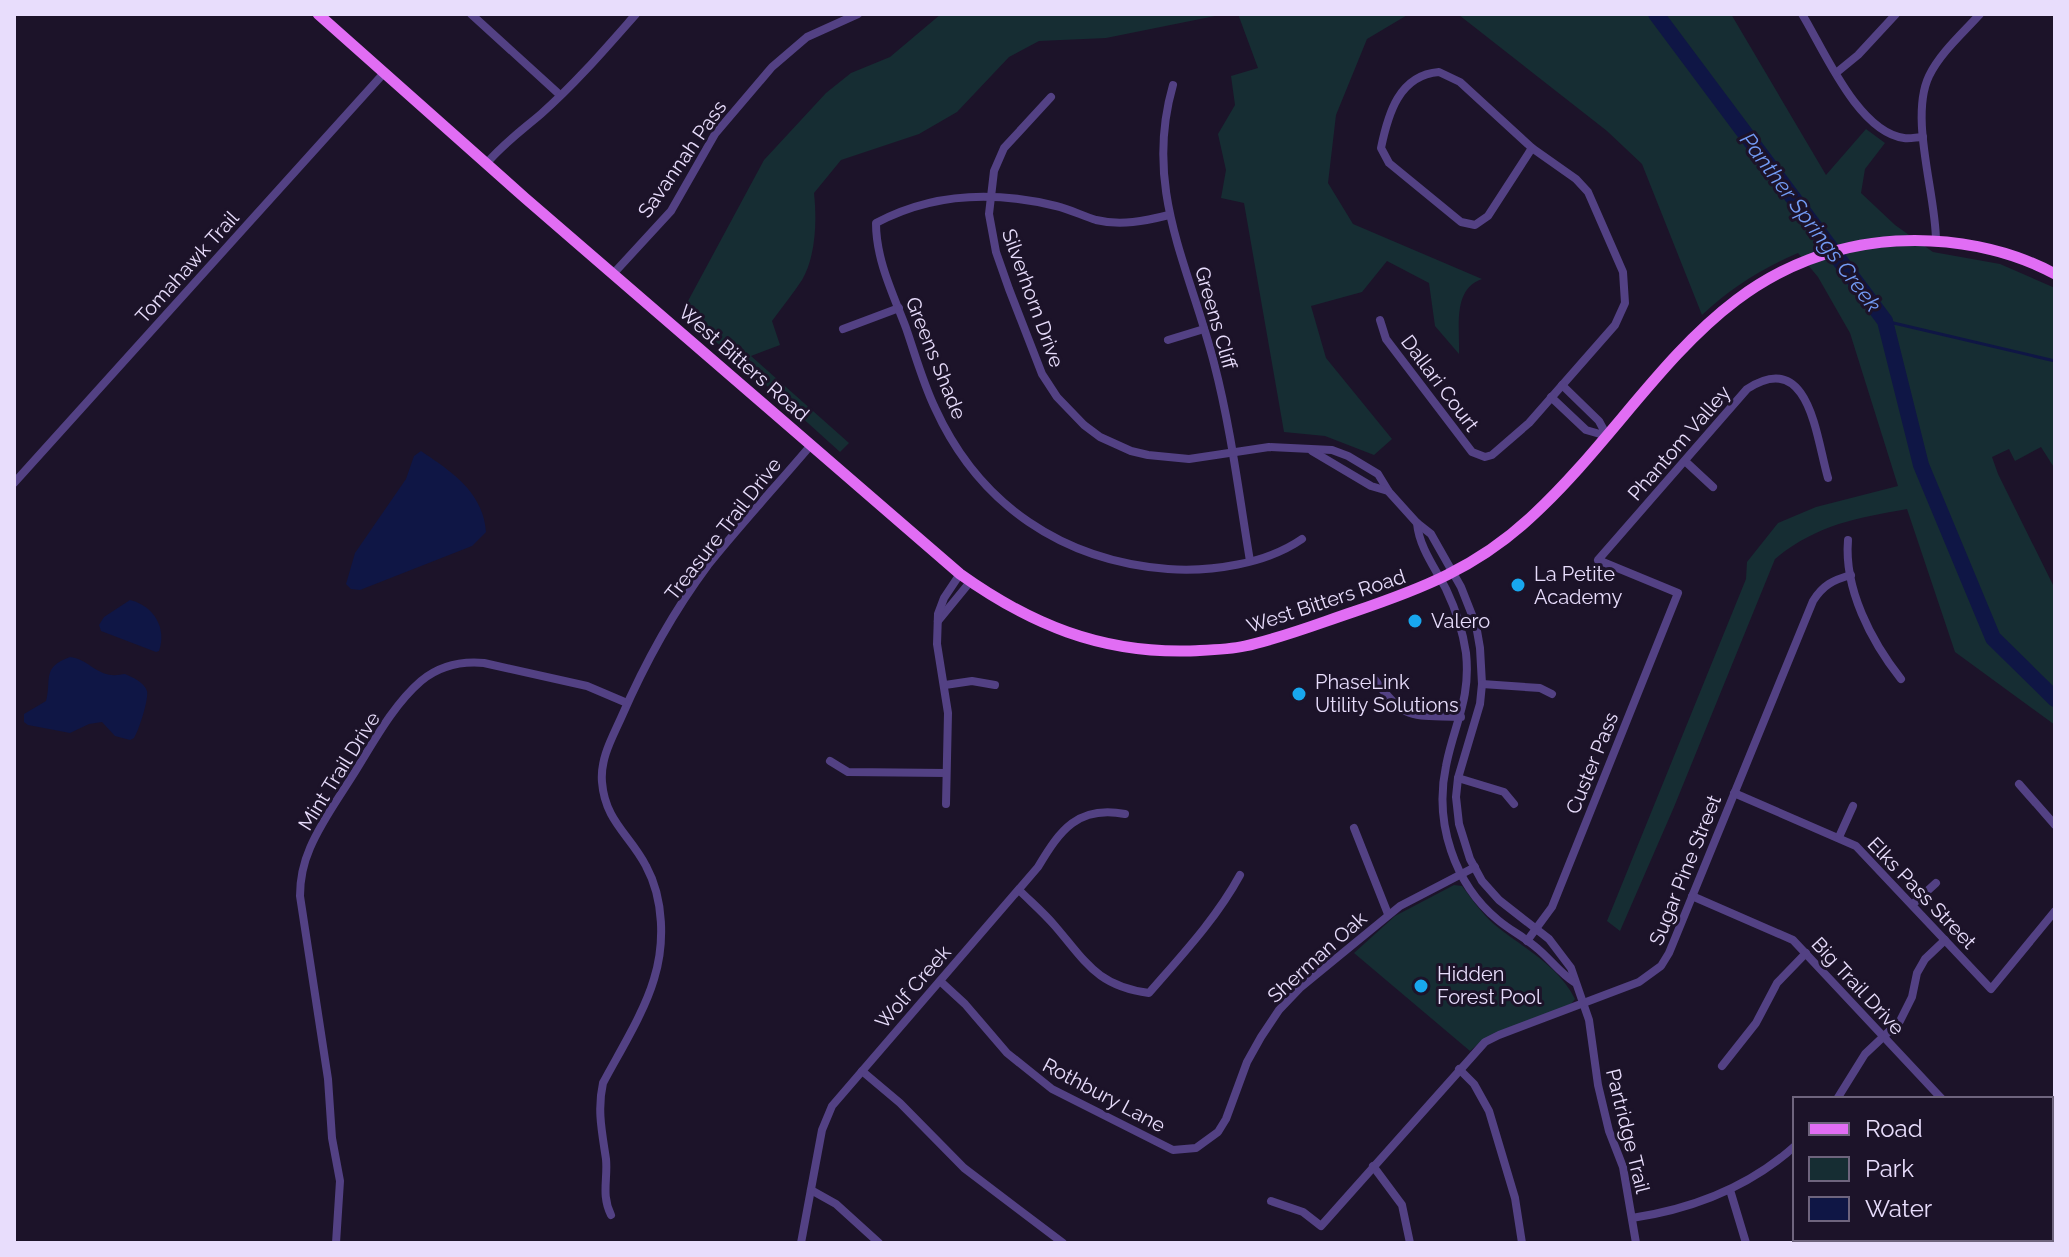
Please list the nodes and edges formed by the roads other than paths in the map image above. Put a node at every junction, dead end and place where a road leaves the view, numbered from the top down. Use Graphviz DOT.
graph roads {
  1 [pos="318,14"];
  2 [pos="471,14"];
  3 [pos="636,14"];
  4 [pos="858,14"];
  5 [pos="1802,14"];
  6 [pos="1896,14"];
  7 [pos="1980,14"];
  8 [pos="384,73"];
  9 [pos="1836,73"];
  10 [pos="1173,85"];
  11 [pos="560,95"];
  12 [pos="1051,97"];
  13 [pos="1923,137"];
  14 [pos="1532,148"];
  15 [pos="486,164"];
  16 [pos="990,196"];
  17 [pos="1169,215"];
  18 [pos="1936,241"];
  19 [pos="613,274"];
  20 [pos="2055,274"];
  21 [pos="899,308"];
  22 [pos="1380,320"];
  23 [pos="843,329"];
  24 [pos="1204,329"];
  25 [pos="1168,340"];
  26 [pos="1562,385"];
  27 [pos="1551,397"];
  28 [pos="1607,436"];
  29 [pos="811,445"];
  30 [pos="1231,451"];
  31 [pos="1311,451"];
  32 [pos="1354,461"];
  33 [pos="1685,461"];
  34 [pos="1348,473"];
  35 [pos="1828,478"];
  36 [pos="14,483"];
  37 [pos="1713,487"];
  38 [pos="1389,492"];
  39 [pos="1417,523"];
  40 [pos="1302,539"];
  41 [pos="1848,540"];
  42 [pos="1250,561"];
  43 [pos="1453,573"];
  44 [pos="960,574"];
  45 [pos="1851,575"];
  46 [pos="1441,580"];
  47 [pos="970,582"];
  48 [pos="1678,593"];
  49 [pos="945,607"];
  50 [pos="1901,679"];
  51 [pos="1375,680"];
  52 [pos="1482,684"];
  53 [pos="945,685"];
  54 [pos="995,685"];
  55 [pos="1552,694"];
  56 [pos="627,703"];
  57 [pos="1461,717"];
  58 [pos="1448,755"];
  59 [pos="1462,759"];
  60 [pos="830,761"];
  61 [pos="946,773"];
  62 [pos="1458,778"];
  63 [pos="2019,784"];
  64 [pos="1734,793"];
  65 [pos="946,804"];
  66 [pos="1514,804"];
  67 [pos="1853,806"];
  68 [pos="1125,814"];
  69 [pos="2055,825"];
  70 [pos="1354,828"];
  71 [pos="1839,837"];
  72 [pos="1475,867"];
  73 [pos="1240,875"];
  74 [pos="1461,875"];
  75 [pos="1936,883"];
  76 [pos="1019,890"];
  77 [pos="1692,896"];
  78 [pos="1913,904"];
  79 [pos="2055,911"];
  80 [pos="1388,914"];
  81 [pos="1536,929"];
  82 [pos="1945,940"];
  83 [pos="1527,941"];
  84 [pos="1806,953"];
  85 [pos="940,981"];
  86 [pos="1574,982"];
  87 [pos="1584,1003"];
  88 [pos="1884,1037"];
  89 [pos="1722,1066"];
  90 [pos="1459,1069"];
  91 [pos="862,1071"];
  92 [pos="1838,1097"];
  93 [pos="1940,1097"];
  94 [pos="1196,1148"];
  95 [pos="1793,1148"];
  96 [pos="1373,1166"];
  97 [pos="811,1190"];
  98 [pos="1730,1190"];
  99 [pos="1271,1201"];
  100 [pos="611,1215"];
  101 [pos="1632,1218"];
  102 [pos="336,1243"];
  103 [pos="801,1243"];
  104 [pos="879,1243"];
  105 [pos="1063,1243"];
  106 [pos="1410,1243"];
  107 [pos="1522,1243"];
  108 [pos="1636,1243"];
  109 [pos="1746,1243"];
  1 -- 8 [label="main road, West Bitters Road"];
  2 -- 11 [label="street"];
  3 -- 11 [label="street"];
  4 -- 19 [label="street, Savannah Pass"];
  5 -- 9 [label="street"];
  6 -- 9 [label="street"];
  7 -- 13 [label="street"];
  8 -- 15 [label="main road, West Bitters Road"];
  8 -- 36 [label="street, Tomahawk Trail"];
  9 -- 13 [label="street"];
  10 -- 17 [label="street, Greens Cliff"];
  11 -- 15 [label="street"];
  12 -- 16 [label="street, Silverhorn Drive"];
  13 -- 18 [label="street"];
  14 -- 14 [label="street"];
  14 -- 26 [label="street"];
  15 -- 19 [label="main road, West Bitters Road"];
  16 -- 17 [label="street"];
  16 -- 21 [label="street, Greens Shade"];
  16 -- 30 [label="street, Silverhorn Drive"];
  17 -- 24 [label="street, Greens Cliff"];
  18 -- 20 [label="main road, West Bitters Road"];
  18 -- 28 [label="main road, West Bitters Road"];
  19 -- 29 [label="main road, West Bitters Road"];
  21 -- 23 [label="street"];
  21 -- 42 [label="street, Greens Shade"];
  22 -- 27 [label="street, Dallari Court"];
  24 -- 25 [label="street"];
  24 -- 30 [label="street, Greens Cliff"];
  26 -- 27 [label="street"];
  26 -- 28 [label="street"];
  27 -- 28 [label="street"];
  28 -- 43 [label="main road, West Bitters Road"];
  29 -- 44 [label="main road, West Bitters Road"];
  29 -- 56 [label="street, Treasure Trail Drive"];
  30 -- 31 [label="street, Silverhorn Drive"];
  30 -- 42 [label="street, Greens Cliff"];
  31 -- 32 [label="street, Silverhorn Drive"];
  31 -- 34 [label="street, Silverhorn Drive"];
  32 -- 34 [label="street"];
  32 -- 38 [label="street, Silverhorn Drive"];
  33 -- 35 [label="street, Phantom Valley"];
  33 -- 37 [label="street"];
  33 -- 48 [label="street, Phantom Valley"];
  34 -- 38 [label="street, Silverhorn Drive"];
  38 -- 39 [label="street, Silverhorn Drive"];
  39 -- 43 [label="street, Silverhorn Drive"];
  39 -- 46 [label="street, Silverhorn Drive"];
  40 -- 42 [label="street, Greens Shade"];
  41 -- 45 [label="street"];
  43 -- 46 [label="main road, West Bitters Road"];
  43 -- 52 [label="street, Partridge Trail"];
  44 -- 47 [label="main road, West Bitters Road"];
  44 -- 49 [label="street"];
  45 -- 50 [label="street"];
  45 -- 64 [label="street, Sugar Pine Street"];
  46 -- 47 [label="main road, West Bitters Road"];
  46 -- 57 [label="street, Partridge Trail"];
  47 -- 49 [label="street"];
  48 -- 81 [label="street, Custer Pass"];
  49 -- 53 [label="street"];
  51 -- 57 [label="street"];
  52 -- 55 [label="street"];
  52 -- 59 [label="street, Partridge Trail"];
  53 -- 54 [label="street"];
  53 -- 61 [label="street"];
  56 -- 100 [label="street, Treasure Trail Drive"];
  56 -- 102 [label="street, Mint Trail Drive"];
  57 -- 58 [label="street, Partridge Trail"];
  58 -- 59 [label="street"];
  58 -- 74 [label="street, Partridge Trail"];
  59 -- 62 [label="street, Partridge Trail"];
  60 -- 61 [label="street"];
  61 -- 65 [label="street"];
  62 -- 66 [label="street"];
  62 -- 72 [label="street, Partridge Trail"];
  63 -- 69 [label="street"];
  64 -- 71 [label="street, Elks Pass Street"];
  64 -- 77 [label="street, Sugar Pine Street"];
  67 -- 71 [label="street"];
  68 -- 76 [label="street, Wolf Creek"];
  70 -- 80 [label="street"];
  71 -- 78 [label="street, Elks Pass Street"];
  72 -- 74 [label="street, Sherman Oak"];
  72 -- 81 [label="street, Partridge Trail"];
  73 -- 76 [label="street"];
  74 -- 80 [label="street, Sherman Oak"];
  74 -- 83 [label="street, Partridge Trail"];
  75 -- 78 [label="street"];
  76 -- 85 [label="street, Wolf Creek"];
  77 -- 84 [label="street, Big Trail Drive"];
  77 -- 87 [label="street, Sugar Pine Street"];
  78 -- 82 [label="street, Elks Pass Street"];
  79 -- 82 [label="street, Elks Pass Street"];
  80 -- 94 [label="street, Sherman Oak"];
  81 -- 83 [label="street, Custer Pass"];
  81 -- 86 [label="street, Partridge Trail"];
  82 -- 88 [label="street"];
  83 -- 86 [label="street, Partridge Trail"];
  84 -- 88 [label="street, Big Trail Drive"];
  84 -- 89 [label="street"];
  85 -- 91 [label="street, Wolf Creek"];
  85 -- 94 [label="street, Rothbury Lane"];
  86 -- 87 [label="street, Partridge Trail"];
  87 -- 90 [label="street, Sugar Pine Street"];
  87 -- 101 [label="street, Partridge Trail"];
  88 -- 92 [label="street"];
  88 -- 93 [label="street, Big Trail Drive"];
  90 -- 96 [label="street, Sugar Pine Street"];
  90 -- 107 [label="street"];
  91 -- 97 [label="street, Wolf Creek"];
  91 -- 105 [label="street"];
  95 -- 98 [label="street"];
  96 -- 99 [label="street, Sugar Pine Street"];
  96 -- 106 [label="street"];
  97 -- 103 [label="street, Wolf Creek"];
  97 -- 104 [label="street"];
  98 -- 101 [label="street"];
  98 -- 109 [label="street"];
  101 -- 108 [label="street, Partridge Trail"];
}
